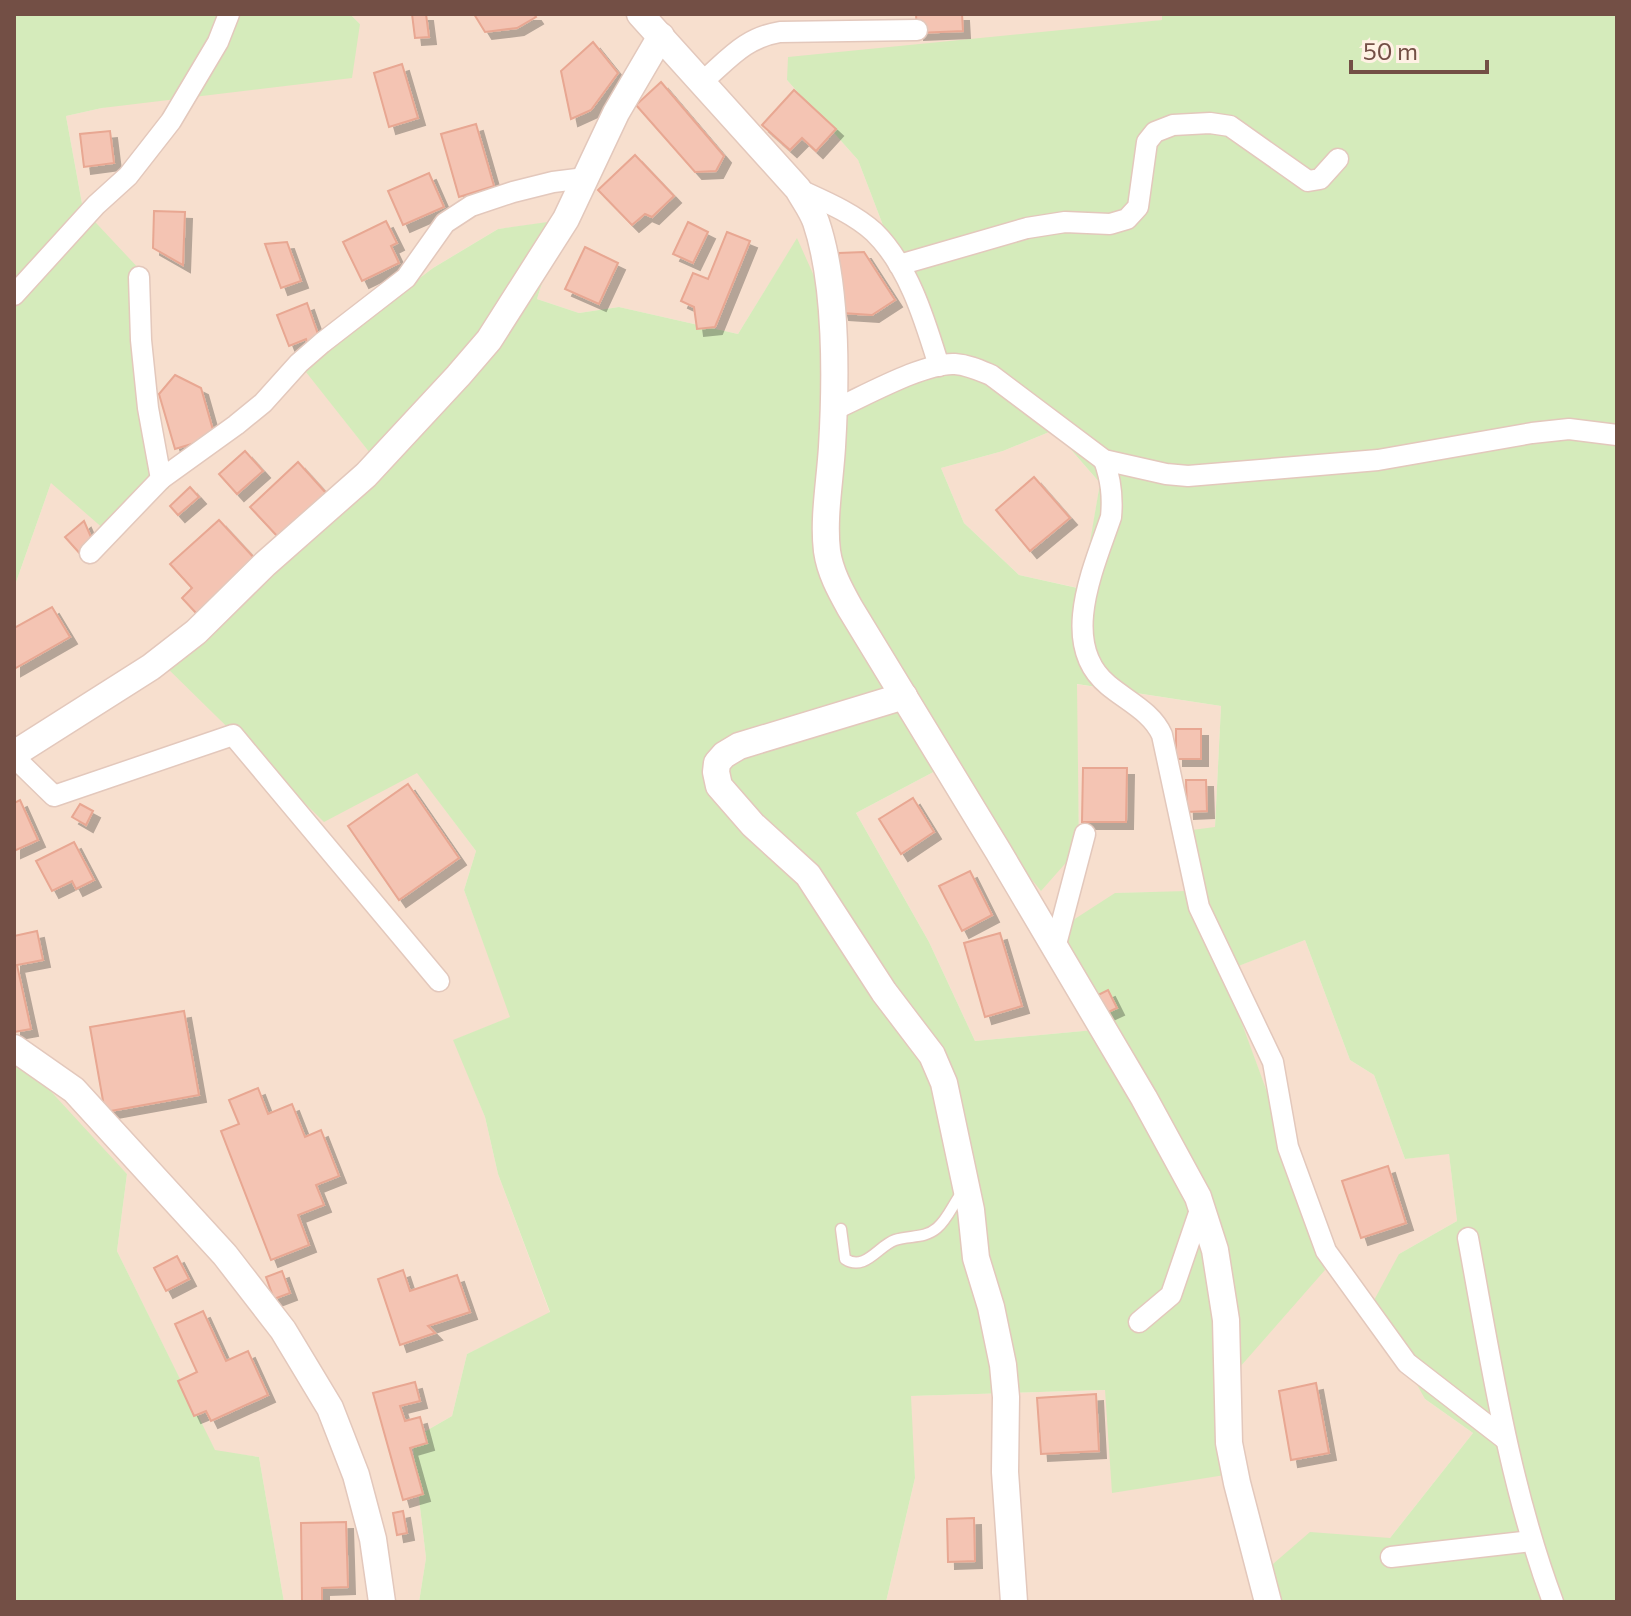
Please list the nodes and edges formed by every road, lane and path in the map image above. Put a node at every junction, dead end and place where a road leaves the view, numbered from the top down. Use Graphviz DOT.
graph roads {
  1 [pos="229,14"];
  2 [pos="640,14"];
  3 [pos="917,30"];
  4 [pos="661,36"];
  5 [pos="702,82"];
  6 [pos="1338,159"];
  7 [pos="585,178"];
  8 [pos="798,189"];
  9 [pos="899,265"];
  10 [pos="139,277"];
  11 [pos="14,295"];
  12 [pos="939,366"];
  13 [pos="833,410"];
  14 [pos="1617,435"];
  15 [pos="1104,460"];
  16 [pos="161,479"];
  17 [pos="90,553"];
  18 [pos="904,696"];
  19 [pos="14,756"];
  20 [pos="1085,834"];
  21 [pos="1055,948"];
  22 [pos="439,981"];
  23 [pos="14,1048"];
  24 [pos="966,1186"];
  25 [pos="1201,1207"];
  26 [pos="841,1229"];
  27 [pos="1468,1238"];
  28 [pos="1139,1322"];
  29 [pos="1505,1439"];
  30 [pos="1531,1541"];
  31 [pos="1391,1557"];
  32 [pos="382,1602"];
  33 [pos="1014,1602"];
  34 [pos="1268,1602"];
  35 [pos="1553,1602"];
  1 -- 11 [label="street"];
  2 -- 4 [label="street"];
  3 -- 5 [label="street"];
  4 -- 5 [label="street"];
  4 -- 7 [label="street"];
  5 -- 8 [label="street"];
  6 -- 9 [label="street"];
  7 -- 16 [label="street"];
  7 -- 19 [label="street"];
  8 -- 9 [label="street"];
  8 -- 13 [label="street"];
  9 -- 12 [label="street"];
  10 -- 16 [label="street"];
  12 -- 13 [label="street"];
  12 -- 15 [label="street"];
  13 -- 18 [label="street"];
  14 -- 15 [label="street"];
  15 -- 29 [label="street"];
  16 -- 17 [label="street"];
  18 -- 21 [label="street"];
  18 -- 24 [label="street"];
  19 -- 22 [label="street"];
  20 -- 21 [label="street"];
  21 -- 25 [label="street"];
  23 -- 32 [label="street"];
  24 -- 26 [label="lane"];
  24 -- 33 [label="street"];
  25 -- 28 [label="street"];
  25 -- 34 [label="street"];
  27 -- 29 [label="street"];
  29 -- 30 [label="street"];
  30 -- 31 [label="street"];
  30 -- 35 [label="street"];
}
